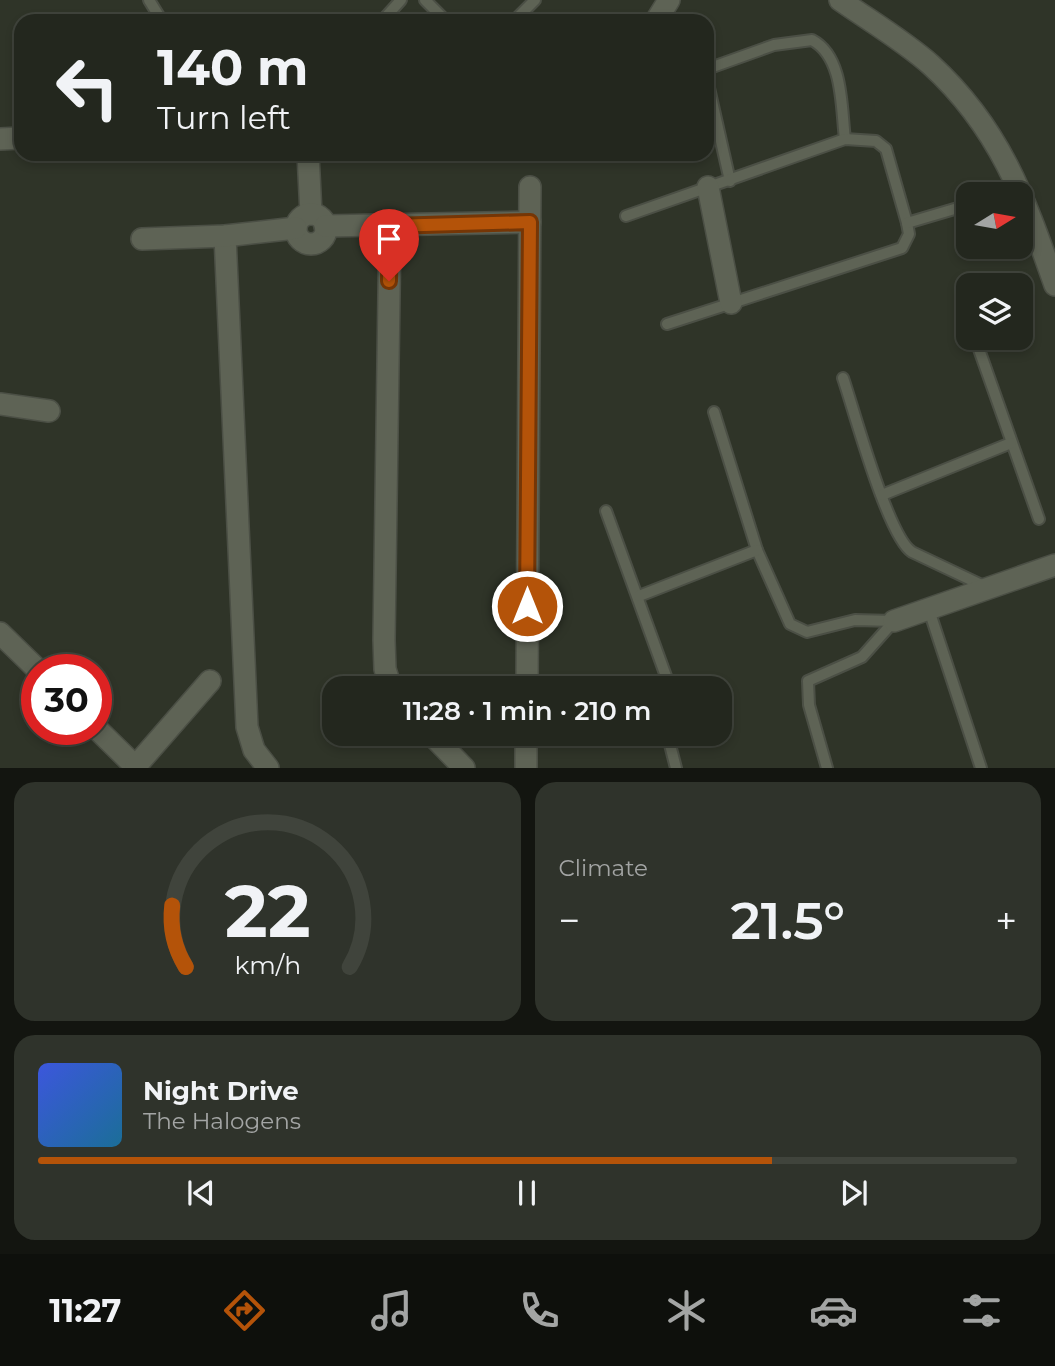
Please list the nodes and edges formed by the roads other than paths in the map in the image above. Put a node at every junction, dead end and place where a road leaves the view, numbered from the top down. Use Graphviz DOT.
graph roads {
  1 [pos="401,0"];
  2 [pos="425,0"];
  3 [pos="535,0"];
  4 [pos="841,0"];
  5 [pos="388,14"];
  6 [pos="439,14"];
  7 [pos="521,14"];
  8 [pos="714,66"];
  9 [pos="714,110"];
  10 [pos="845,139"];
  11 [pos="308,161"];
  12 [pos="730,180"];
  13 [pos="1008,182"];
  14 [pos="530,187"];
  15 [pos="708,187"];
  16 [pos="956,209"];
  17 [pos="626,216"];
  18 [pos="530,222"];
  19 [pos="311,223"];
  20 [pos="907,223"];
  21 [pos="390,226"];
  22 [pos="225,236"];
  23 [pos="1033,238"];
  24 [pos="142,239"];
  25 [pos="1055,285"];
  26 [pos="731,303"];
  27 [pos="667,324"];
  28 [pos="979,350"];
  29 [pos="843,378"];
  30 [pos="0,404"];
  31 [pos="49,411"];
  32 [pos="714,412"];
  33 [pos="1011,443"];
  34 [pos="882,495"];
  35 [pos="606,510"];
  36 [pos="1039,519"];
  37 [pos="757,550"];
  38 [pos="1055,565"];
  39 [pos="989,588"];
  40 [pos="639,596"];
  41 [pos="929,610"];
  42 [pos="894,621"];
  43 [pos="0,633"];
  44 [pos="22,654"];
  45 [pos="387,676"];
  46 [pos="527,676"];
  47 [pos="666,676"];
  48 [pos="210,681"];
  49 [pos="112,744"];
  50 [pos="443,746"];
  51 [pos="526,746"];
  52 [pos="670,746"];
  53 [pos="136,767"];
  54 [pos="268,768"];
  55 [pos="464,768"];
  56 [pos="526,768"];
  57 [pos="676,768"];
  58 [pos="827,768"];
  59 [pos="981,768"];
  1 -- 5 [label="lane"];
  2 -- 6 [label="lane"];
  3 -- 7 [label="lane"];
  4 -- 13 [label="street"];
  8 -- 10 [label="lane"];
  9 -- 12 [label="lane"];
  10 -- 12 [label="lane"];
  10 -- 20 [label="lane"];
  11 -- 19 [label="street"];
  12 -- 15 [label="lane"];
  14 -- 18 [label="street"];
  15 -- 17 [label="lane"];
  15 -- 26 [label="street"];
  16 -- 20 [label="lane"];
  18 -- 21 [label="street"];
  18 -- 46 [label="street"];
  19 -- 21 [label="street"];
  19 -- 22 [label="street"];
  20 -- 26 [label="lane"];
  21 -- 45 [label="street"];
  22 -- 24 [label="street"];
  22 -- 54 [label="street"];
  23 -- 25 [label="street"];
  26 -- 27 [label="lane"];
  28 -- 33 [label="lane"];
  29 -- 34 [label="lane"];
  30 -- 31 [label="street"];
  32 -- 37 [label="lane"];
  33 -- 34 [label="lane"];
  33 -- 36 [label="lane"];
  34 -- 39 [label="lane"];
  35 -- 40 [label="lane"];
  37 -- 40 [label="lane"];
  37 -- 42 [label="lane"];
  38 -- 39 [label="street"];
  39 -- 41 [label="street"];
  40 -- 47 [label="lane"];
  41 -- 42 [label="street"];
  41 -- 59 [label="lane"];
  42 -- 58 [label="lane"];
  43 -- 44 [label="street"];
  48 -- 53 [label="street"];
  49 -- 53 [label="street"];
  50 -- 55 [label="street"];
  51 -- 56 [label="street"];
  52 -- 57 [label="lane"];
}
